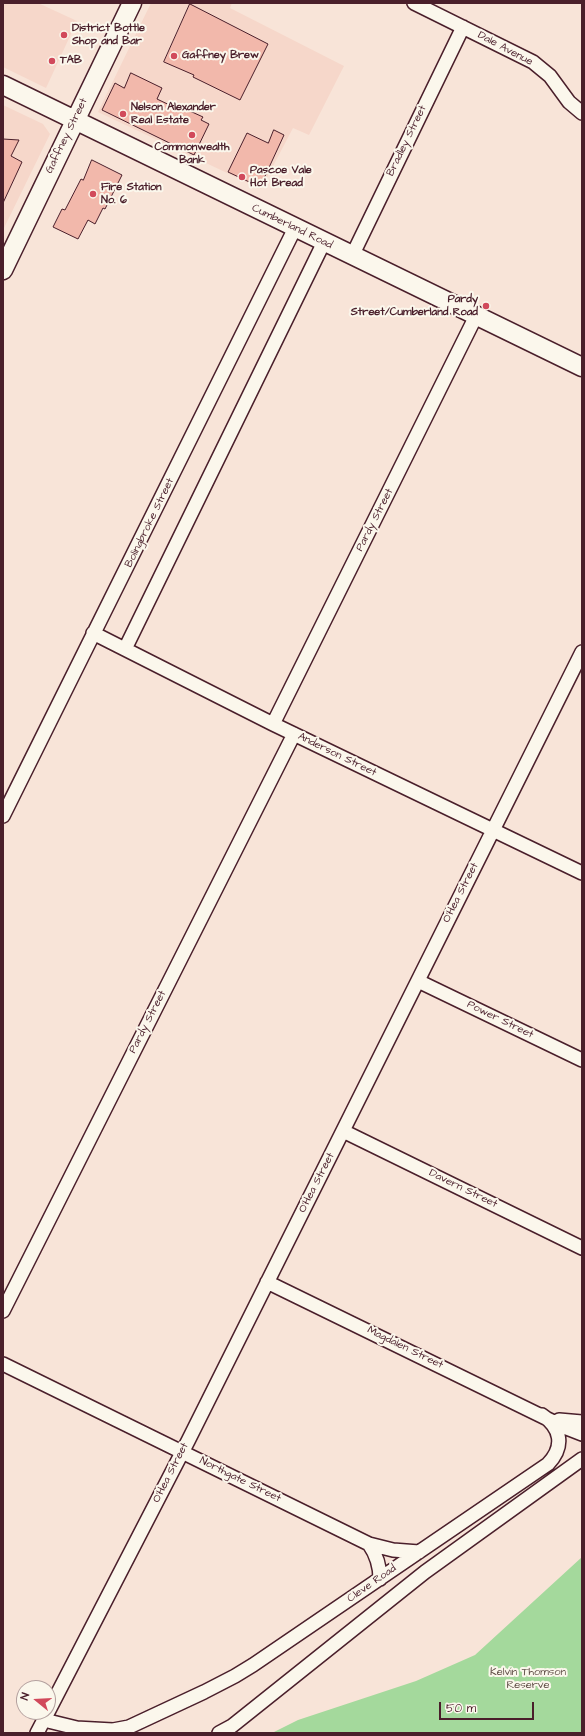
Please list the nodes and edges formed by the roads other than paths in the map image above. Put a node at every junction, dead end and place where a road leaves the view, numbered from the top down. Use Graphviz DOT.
graph roads {
  1 [pos="132,3"];
  2 [pos="414,3"];
  3 [pos="463,27"];
  4 [pos="3,85"];
  5 [pos="582,113"];
  6 [pos="75,120"];
  7 [pos="295,228"];
  8 [pos="324,242"];
  9 [pos="352,256"];
  10 [pos="3,270"];
  11 [pos="476,316"];
  12 [pos="582,367"];
  13 [pos="93,633"];
  14 [pos="124,649"];
  15 [pos="582,652"];
  16 [pos="273,724"];
  17 [pos="294,734"];
  18 [pos="3,816"];
  19 [pos="493,830"];
  20 [pos="582,873"];
  21 [pos="418,981"];
  22 [pos="582,1060"];
  23 [pos="343,1131"];
  24 [pos="582,1248"];
  25 [pos="267,1282"];
  26 [pos="3,1311"];
  27 [pos="3,1364"];
  28 [pos="542,1415"];
  29 [pos="582,1422"];
  30 [pos="582,1434"];
  31 [pos="182,1452"];
  32 [pos="582,1459"];
  33 [pos="369,1544"];
  34 [pos="419,1552"];
  35 [pos="380,1579"];
  36 [pos="56,1697"];
  37 [pos="56,1718"];
  38 [pos="44,1720"];
  39 [pos="76,1728"];
  40 [pos="139,1728"];
  41 [pos="37,1733"];
  42 [pos="96,1733"];
  43 [pos="219,1733"];
  1 -- 6 [label="main road, Gaffney Street"];
  2 -- 3 [label="street, Dale Avenue"];
  3 -- 5 [label="street, Dale Avenue"];
  3 -- 9 [label="street, Bradley Street"];
  4 -- 6 [label="main road, Cumberland Road"];
  6 -- 7 [label="main road, Cumberland Road"];
  6 -- 10 [label="main road, Gaffney Street"];
  7 -- 8 [label="main road, Cumberland Road"];
  7 -- 13 [label="street, Bolingbroke Street"];
  8 -- 9 [label="main road, Cumberland Road"];
  8 -- 14 [label="street"];
  9 -- 11 [label="main road, Cumberland Road"];
  11 -- 12 [label="main road, Cumberland Road"];
  11 -- 16 [label="street, Pardy Street"];
  13 -- 14 [label="street, Anderson Street"];
  13 -- 18 [label="street, Bolingbroke Street"];
  14 -- 16 [label="street, Anderson Street"];
  15 -- 19 [label="street, O'Hea Street"];
  16 -- 17 [label="street, Anderson Street"];
  17 -- 19 [label="street, Anderson Street"];
  17 -- 26 [label="street, Pardy Street"];
  19 -- 20 [label="street, Anderson Street"];
  19 -- 21 [label="street, O'Hea Street"];
  21 -- 22 [label="street, Power Street"];
  21 -- 23 [label="street, O'Hea Street"];
  23 -- 24 [label="street, Davern Street"];
  23 -- 25 [label="street, O'Hea Street"];
  25 -- 28 [label="street, Magdalen Street"];
  25 -- 31 [label="street, O'Hea Street"];
  27 -- 31 [label="street, Northgate Street"];
  28 -- 29 [label="street, Magdalen Street"];
  28 -- 30 [label="street, Magdalen Street"];
  28 -- 34 [label="street, Cleve Road"];
  31 -- 33 [label="street, Northgate Street"];
  31 -- 36 [label="street, O'Hea Street"];
  32 -- 43 [label="street, Cleve Road"];
  33 -- 34 [label="street, Northgate Street"];
  33 -- 35 [label="street"];
  34 -- 35 [label="street, Cleve Road"];
  35 -- 40 [label="street, Cleve Road"];
  37 -- 39 [label="street, Cleve Road"];
  38 -- 41 [label="street, O'Hea Street"];
  39 -- 40 [label="street, Cleve Road"];
  39 -- 42 [label="street, Cleve Road"];
}
